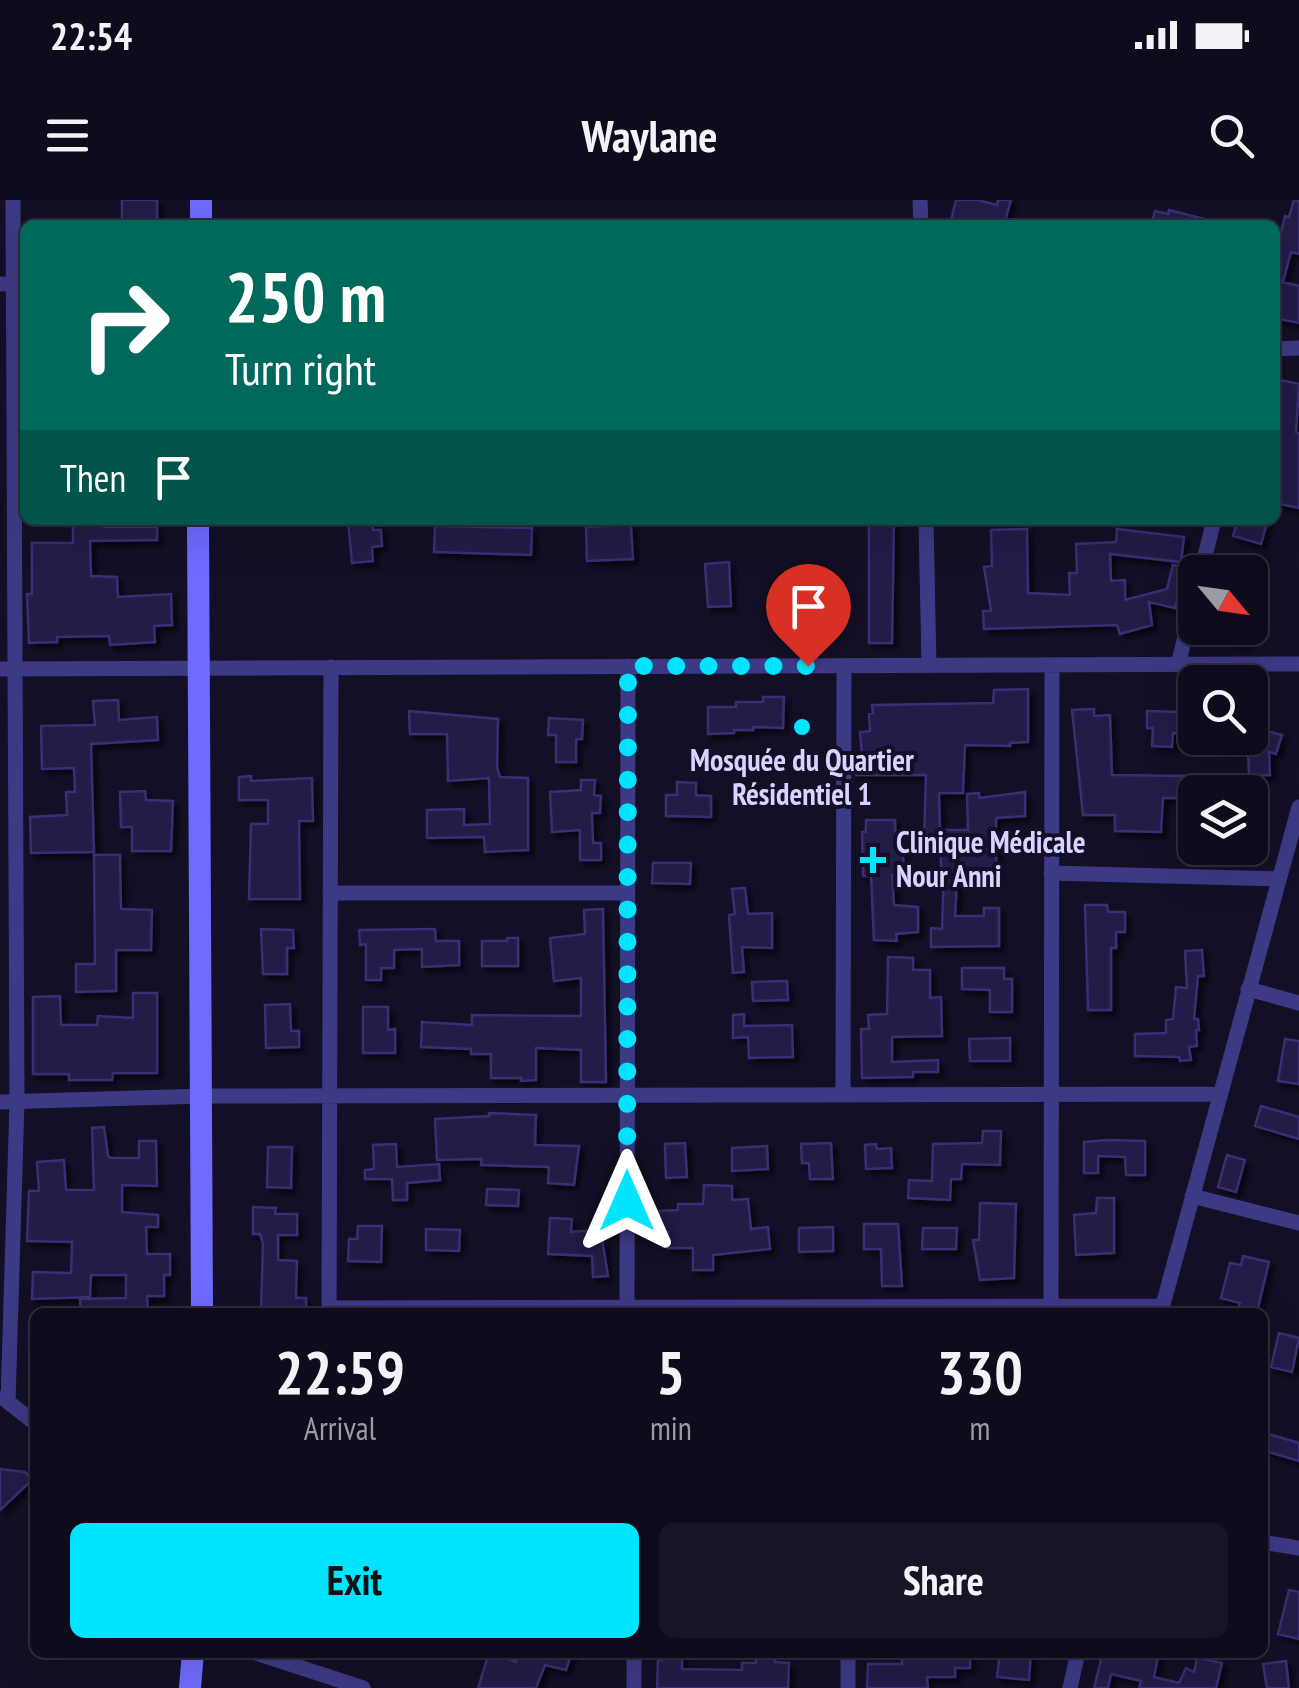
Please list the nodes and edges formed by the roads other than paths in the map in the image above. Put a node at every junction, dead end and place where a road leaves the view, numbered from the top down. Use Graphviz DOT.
graph roads {
  1 [pos="13,200"];
  2 [pos="13,284"];
  3 [pos="198,525"];
  4 [pos="926,525"];
  5 [pos="1213,525"];
  6 [pos="1205,555"];
  7 [pos="1183,645"];
  8 [pos="1178,664"];
  9 [pos="1299,664"];
  10 [pos="928,665"];
  11 [pos="1052,665"];
  12 [pos="628,666"];
  13 [pos="844,666"];
  14 [pos="331,668"];
  15 [pos="8,669"];
  16 [pos="202,669"];
  17 [pos="1299,806"];
  18 [pos="1051,873"];
  19 [pos="1278,879"];
  20 [pos="628,893"];
  21 [pos="330,894"];
  22 [pos="1248,989"];
  23 [pos="1299,1003"];
  24 [pos="1051,1093"];
  25 [pos="844,1094"];
  26 [pos="1220,1094"];
  27 [pos="628,1095"];
  28 [pos="203,1096"];
  29 [pos="330,1096"];
  30 [pos="0,1102"];
  31 [pos="17,1102"];
  32 [pos="1192,1196"];
  33 [pos="1299,1223"];
  34 [pos="1050,1306"];
  35 [pos="202,1308"];
  36 [pos="329,1308"];
  37 [pos="627,1308"];
  38 [pos="946,1308"];
  39 [pos="1125,1308"];
  40 [pos="1162,1308"];
  41 [pos="4,1399"];
  42 [pos="30,1419"];
  43 [pos="1268,1543"];
  44 [pos="1299,1548"];
  45 [pos="192,1658"];
  46 [pos="271,1658"];
  47 [pos="634,1658"];
  48 [pos="848,1658"];
  49 [pos="1077,1658"];
  50 [pos="190,1688"];
  51 [pos="363,1688"];
  52 [pos="634,1688"];
  53 [pos="848,1688"];
  54 [pos="1070,1688"];
  1 -- 2 [label="street"];
  2 -- 15 [label="street"];
  3 -- 16 [label="street"];
  4 -- 10 [label="street"];
  5 -- 6 [label="street"];
  7 -- 8 [label="street"];
  8 -- 9 [label="street"];
  8 -- 11 [label="street"];
  10 -- 11 [label="street"];
  10 -- 13 [label="street"];
  11 -- 18 [label="street"];
  12 -- 13 [label="street"];
  12 -- 14 [label="street"];
  12 -- 20 [label="street"];
  13 -- 25 [label="street"];
  14 -- 16 [label="street"];
  14 -- 21 [label="street"];
  15 -- 16 [label="street"];
  15 -- 31 [label="street"];
  16 -- 28 [label="street"];
  17 -- 19 [label="street"];
  18 -- 19 [label="street"];
  18 -- 24 [label="street"];
  19 -- 22 [label="street"];
  20 -- 21 [label="street"];
  20 -- 27 [label="street"];
  21 -- 29 [label="street"];
  22 -- 23 [label="street"];
  22 -- 26 [label="street"];
  24 -- 25 [label="street"];
  24 -- 26 [label="street"];
  24 -- 34 [label="street"];
  25 -- 27 [label="street"];
  26 -- 32 [label="street"];
  27 -- 29 [label="street"];
  27 -- 37 [label="street"];
  28 -- 29 [label="street"];
  28 -- 31 [label="street"];
  28 -- 35 [label="street"];
  29 -- 36 [label="street"];
  30 -- 31 [label="street"];
  31 -- 41 [label="street"];
  32 -- 33 [label="street"];
  32 -- 40 [label="street"];
  34 -- 38 [label="street"];
  34 -- 39 [label="street"];
  41 -- 42 [label="street"];
  43 -- 44 [label="street"];
  45 -- 50 [label="street"];
  46 -- 51 [label="street"];
  47 -- 52 [label="street"];
  48 -- 53 [label="street"];
  49 -- 54 [label="street"];
}
